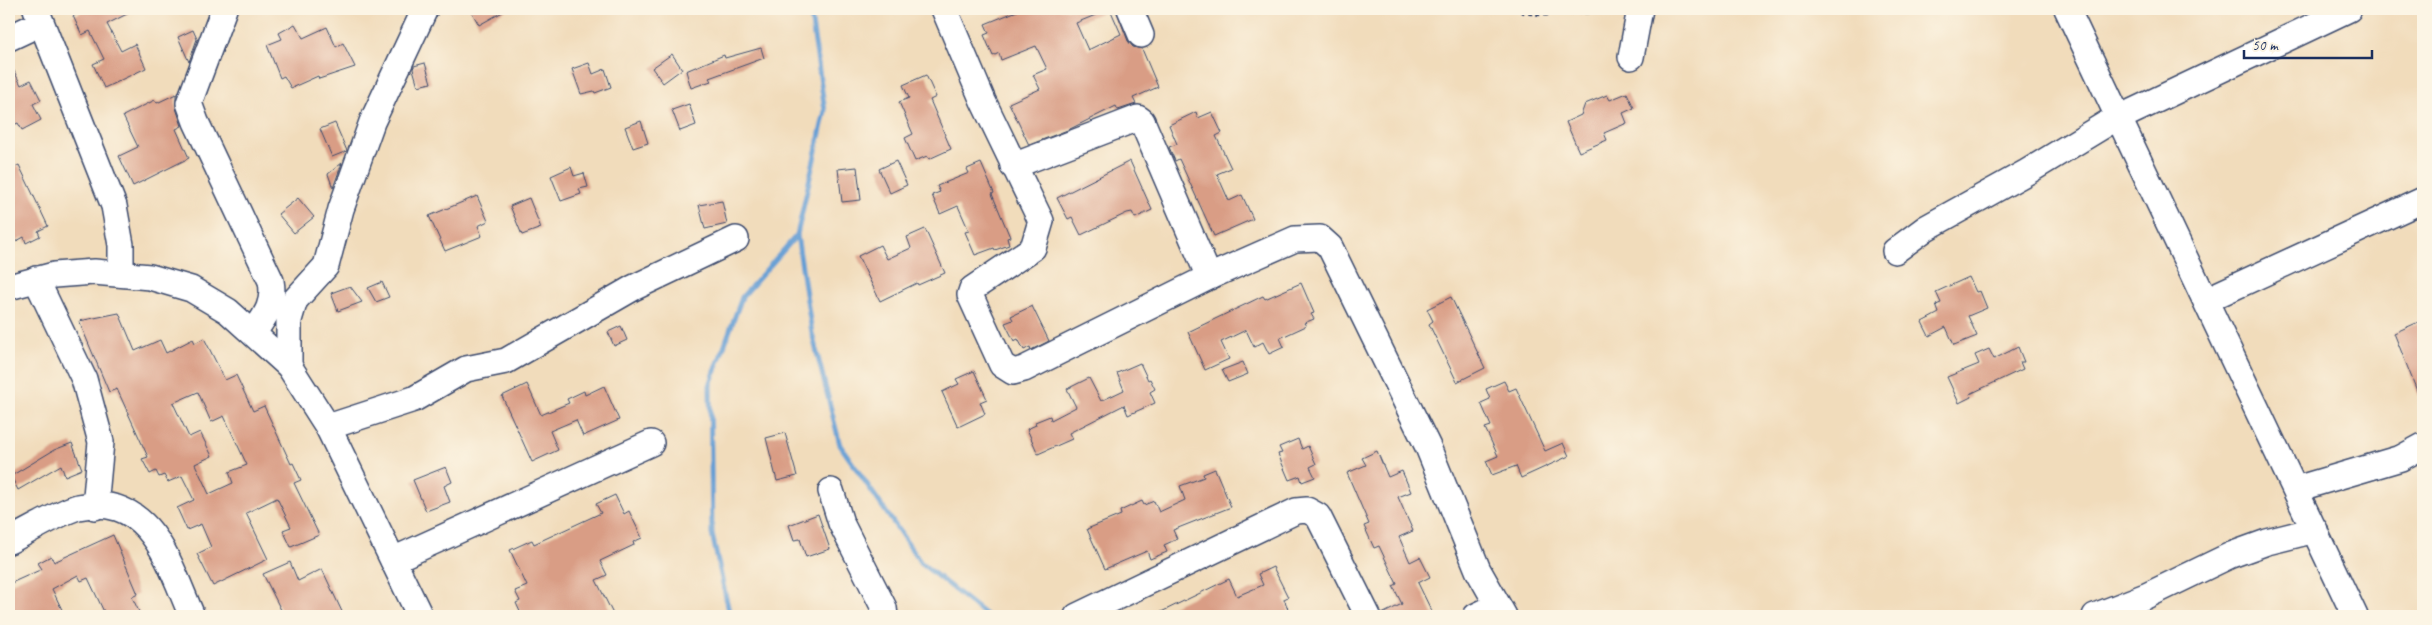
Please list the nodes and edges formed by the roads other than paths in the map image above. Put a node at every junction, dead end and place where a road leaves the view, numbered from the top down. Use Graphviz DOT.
graph roads {
  1 [pos="224,9"];
  2 [pos="425,9"];
  3 [pos="944,9"];
  4 [pos="1130,9"];
  5 [pos="1640,9"];
  6 [pos="2067,9"];
  7 [pos="2350,9"];
  8 [pos="39,16"];
  9 [pos="1141,35"];
  10 [pos="9,38"];
  11 [pos="1631,57"];
  12 [pos="2121,119"];
  13 [pos="1013,166"];
  14 [pos="2423,200"];
  15 [pos="736,239"];
  16 [pos="1895,251"];
  17 [pos="121,274"];
  18 [pos="1209,277"];
  19 [pos="36,279"];
  20 [pos="9,286"];
  21 [pos="2206,300"];
  22 [pos="254,332"];
  23 [pos="289,366"];
  24 [pos="328,427"];
  25 [pos="651,443"];
  26 [pos="2423,446"];
  27 [pos="2296,489"];
  28 [pos="831,491"];
  29 [pos="95,507"];
  30 [pos="2315,530"];
  31 [pos="9,541"];
  32 [pos="393,560"];
  33 [pos="1492,613"];
  34 [pos="192,616"];
  35 [pos="420,616"];
  36 [pos="885,616"];
  37 [pos="1077,616"];
  38 [pos="1368,616"];
  39 [pos="2095,616"];
  40 [pos="2355,616"];
  1 -- 22 [label="street"];
  2 -- 23 [label="street"];
  3 -- 13 [label="street"];
  4 -- 9 [label="street"];
  5 -- 11 [label="street"];
  6 -- 12 [label="street"];
  7 -- 12 [label="street"];
  8 -- 10 [label="street"];
  8 -- 17 [label="street"];
  12 -- 16 [label="street"];
  12 -- 21 [label="street"];
  13 -- 18 [label="street"];
  13 -- 18 [label="street"];
  14 -- 21 [label="street"];
  15 -- 24 [label="street"];
  17 -- 19 [label="street"];
  17 -- 22 [label="street"];
  18 -- 33 [label="street"];
  19 -- 20 [label="street"];
  19 -- 29 [label="street"];
  21 -- 27 [label="street"];
  22 -- 23 [label="street"];
  23 -- 24 [label="street"];
  24 -- 32 [label="street"];
  25 -- 32 [label="street"];
  26 -- 27 [label="street"];
  27 -- 30 [label="street"];
  28 -- 36 [label="street"];
  29 -- 31 [label="street"];
  29 -- 34 [label="street"];
  30 -- 39 [label="street"];
  30 -- 40 [label="street"];
  32 -- 35 [label="street"];
  37 -- 38 [label="street"];
}
